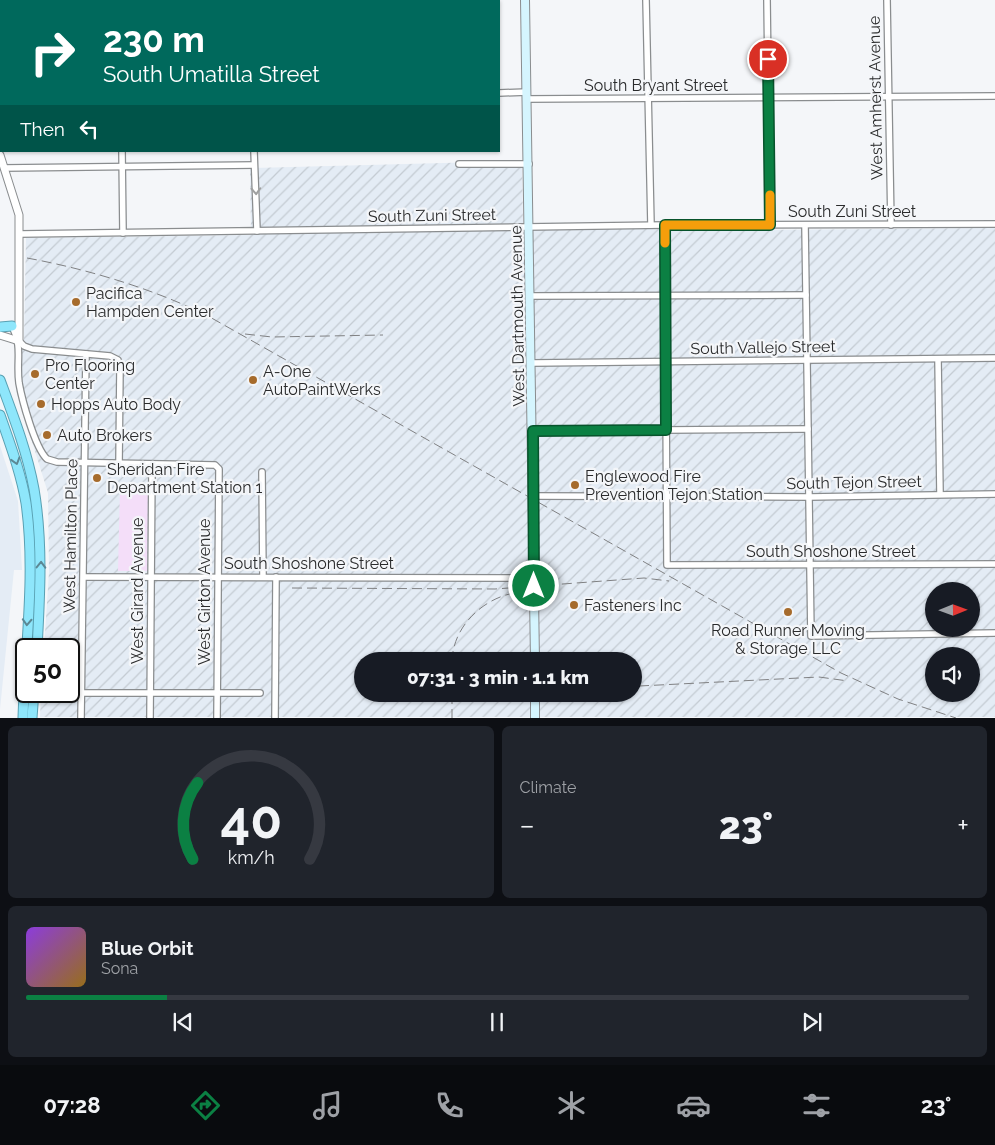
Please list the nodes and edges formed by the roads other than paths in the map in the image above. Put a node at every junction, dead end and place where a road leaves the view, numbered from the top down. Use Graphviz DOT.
graph roads {
  1 [pos="526,0"];
  2 [pos="646,0"];
  3 [pos="767,0"];
  4 [pos="887,0"];
  5 [pos="500,93"];
  6 [pos="527,96"];
  7 [pos="995,96"];
  8 [pos="889,97"];
  9 [pos="769,98"];
  10 [pos="648,100"];
  11 [pos="122,152"];
  12 [pos="254,152"];
  13 [pos="0,155"];
  14 [pos="459,164"];
  15 [pos="529,164"];
  16 [pos="254,165"];
  17 [pos="122,167"];
  18 [pos="4,168"];
  19 [pos="891,224"];
  20 [pos="995,224"];
  21 [pos="651,225"];
  22 [pos="665,225"];
  23 [pos="770,225"];
  24 [pos="805,225"];
  25 [pos="530,227"];
  26 [pos="257,231"];
  27 [pos="122,233"];
  28 [pos="20,234"];
  29 [pos="806,295"];
  30 [pos="531,296"];
  31 [pos="665,296"];
  32 [pos="20,316"];
  33 [pos="12,326"];
  34 [pos="0,327"];
  35 [pos="0,334"];
  36 [pos="19,341"];
  37 [pos="86,354"];
  38 [pos="995,358"];
  39 [pos="938,359"];
  40 [pos="807,360"];
  41 [pos="666,362"];
  42 [pos="532,363"];
  43 [pos="0,380"];
  44 [pos="0,415"];
  45 [pos="808,429"];
  46 [pos="666,430"];
  47 [pos="533,431"];
  48 [pos="84,463"];
  49 [pos="119,464"];
  50 [pos="152,464"];
  51 [pos="262,472"];
  52 [pos="940,494"];
  53 [pos="995,494"];
  54 [pos="534,496"];
  55 [pos="667,497"];
  56 [pos="809,497"];
  57 [pos="810,564"];
  58 [pos="995,564"];
  59 [pos="84,577"];
  60 [pos="152,577"];
  61 [pos="218,577"];
  62 [pos="263,577"];
  63 [pos="276,577"];
  64 [pos="534,578"];
  65 [pos="995,633"];
  66 [pos="37,638"];
  67 [pos="535,652"];
  68 [pos="81,693"];
  69 [pos="150,693"];
  70 [pos="217,693"];
  71 [pos="260,693"];
  72 [pos="535,702"];
  73 [pos="33,703"];
  74 [pos="23,718"];
  75 [pos="32,718"];
  76 [pos="81,718"];
  77 [pos="150,718"];
  78 [pos="217,718"];
  79 [pos="275,718"];
  80 [pos="535,718"];
  1 -- 6 [label="main road, West Dartmouth Avenue"];
  2 -- 10 [label="street"];
  3 -- 9 [label="street"];
  4 -- 8 [label="street, West Amherst Avenue"];
  5 -- 6 [label="street, South Bryant Street"];
  6 -- 10 [label="street, South Bryant Street"];
  6 -- 15 [label="main road, West Dartmouth Avenue"];
  7 -- 8 [label="street, South Bryant Street"];
  8 -- 9 [label="street, South Bryant Street"];
  8 -- 19 [label="street, West Amherst Avenue"];
  9 -- 10 [label="street, South Bryant Street"];
  9 -- 23 [label="street"];
  10 -- 21 [label="street"];
  11 -- 17 [label="street"];
  12 -- 16 [label="street"];
  13 -- 18 [label="street"];
  14 -- 15 [label="street"];
  15 -- 25 [label="main road, West Dartmouth Avenue"];
  16 -- 17 [label="street"];
  16 -- 26 [label="street, one-way"];
  17 -- 18 [label="street"];
  17 -- 27 [label="street"];
  18 -- 28 [label="street"];
  19 -- 20 [label="street, South Zuni Street"];
  19 -- 24 [label="street, South Zuni Street"];
  21 -- 22 [label="street, South Zuni Street"];
  21 -- 25 [label="street, South Zuni Street"];
  22 -- 23 [label="street, South Zuni Street"];
  22 -- 31 [label="street"];
  23 -- 24 [label="street, South Zuni Street"];
  24 -- 29 [label="street"];
  25 -- 26 [label="street, South Zuni Street"];
  25 -- 30 [label="main road, West Dartmouth Avenue"];
  26 -- 27 [label="street, South Zuni Street"];
  27 -- 28 [label="street, South Zuni Street"];
  28 -- 32 [label="street"];
  29 -- 31 [label="street"];
  29 -- 40 [label="street"];
  30 -- 31 [label="street"];
  30 -- 42 [label="main road, West Dartmouth Avenue"];
  31 -- 41 [label="street"];
  32 -- 33 [label="street"];
  32 -- 36 [label="street"];
  33 -- 34 [label="highway"];
  33 -- 35 [label="street"];
  33 -- 36 [label="street"];
  35 -- 36 [label="street"];
  36 -- 37 [label="street"];
  36 -- 48 [label="street"];
  37 -- 48 [label="street, West Hamilton Place"];
  37 -- 49 [label="street"];
  38 -- 39 [label="street, South Vallejo Street"];
  39 -- 40 [label="street, South Vallejo Street"];
  39 -- 52 [label="street"];
  40 -- 41 [label="street, South Vallejo Street"];
  40 -- 45 [label="street"];
  41 -- 42 [label="street, South Vallejo Street"];
  41 -- 46 [label="street"];
  42 -- 47 [label="main road, West Dartmouth Avenue"];
  66 -- 43 [label="highway, one-way"];
  44 -- 74 [label="highway, one-way"];
  45 -- 46 [label="street"];
  45 -- 56 [label="street"];
  46 -- 47 [label="street"];
  46 -- 55 [label="street"];
  47 -- 54 [label="main road, West Dartmouth Avenue"];
  48 -- 49 [label="street"];
  48 -- 59 [label="street, West Hamilton Place"];
  49 -- 50 [label="street"];
  50 -- 60 [label="street, West Girard Avenue"];
  50 -- 61 [label="street, West Girton Avenue"];
  51 -- 62 [label="street"];
  52 -- 53 [label="street, South Tejon Street"];
  52 -- 56 [label="street, South Tejon Street"];
  54 -- 55 [label="street, South Tejon Street"];
  54 -- 64 [label="main road, West Dartmouth Avenue"];
  55 -- 56 [label="street, South Tejon Street"];
  55 -- 57 [label="street, South Shoshone Street"];
  56 -- 57 [label="street"];
  57 -- 58 [label="street, South Shoshone Street"];
  57 -- 65 [label="street"];
  59 -- 60 [label="street, South Shoshone Street"];
  59 -- 68 [label="street, West Hamilton Place"];
  60 -- 61 [label="street, South Shoshone Street"];
  60 -- 69 [label="street, West Girard Avenue"];
  61 -- 62 [label="street, South Shoshone Street"];
  61 -- 70 [label="street, West Girton Avenue"];
  62 -- 63 [label="street, South Shoshone Street"];
  63 -- 64 [label="street, South Shoshone Street"];
  63 -- 79 [label="street"];
  64 -- 67 [label="main road, West Dartmouth Avenue"];
  68 -- 69 [label="street"];
  68 -- 76 [label="street, West Hamilton Place"];
  69 -- 70 [label="street"];
  69 -- 77 [label="street, West Girard Avenue"];
  70 -- 71 [label="street"];
  70 -- 78 [label="street, West Girton Avenue"];
  72 -- 80 [label="main road"];
  73 -- 75 [label="highway"];
}
